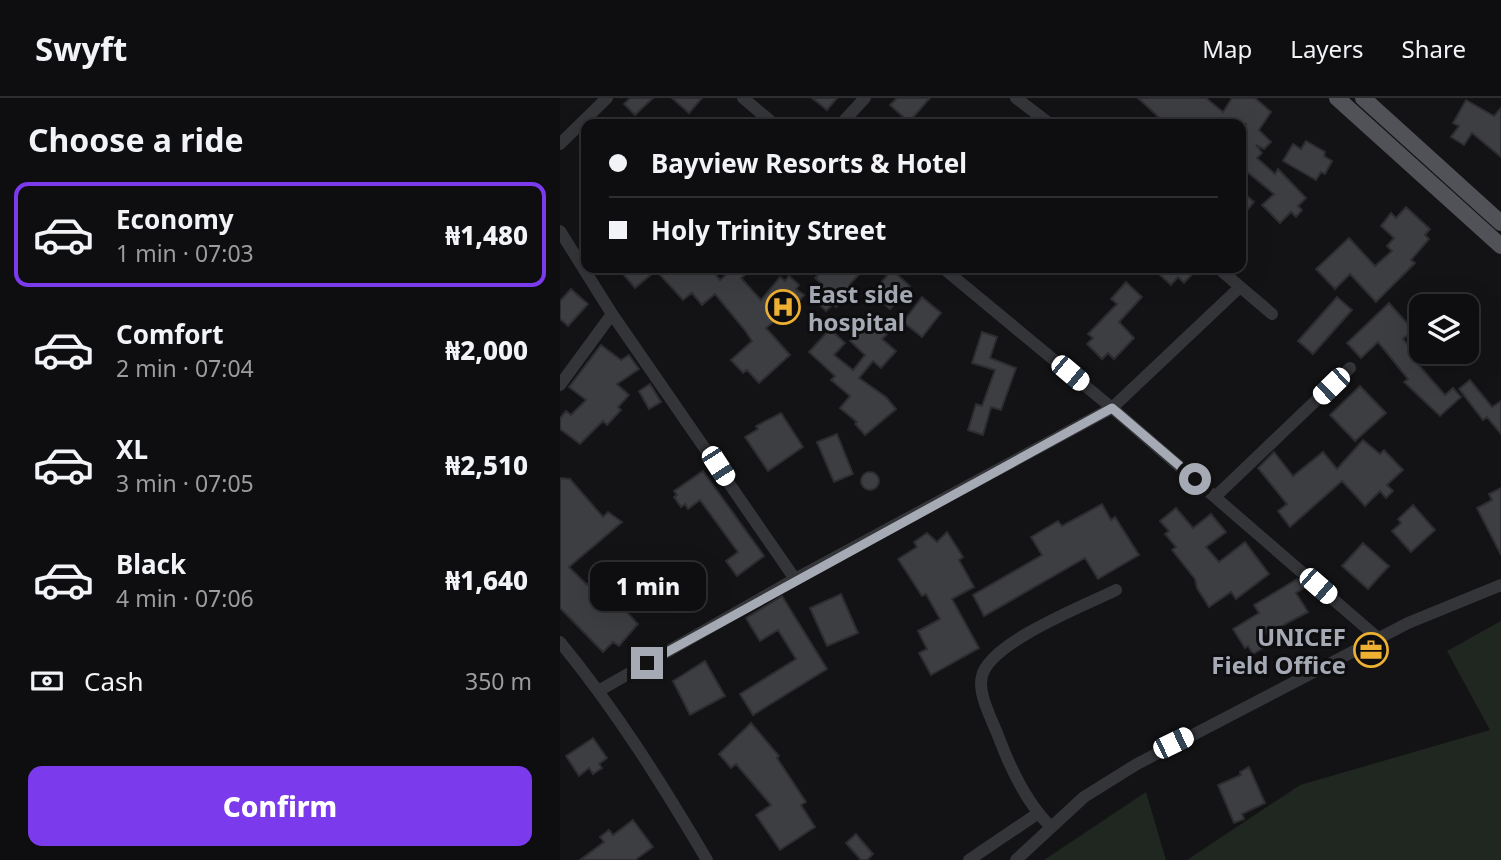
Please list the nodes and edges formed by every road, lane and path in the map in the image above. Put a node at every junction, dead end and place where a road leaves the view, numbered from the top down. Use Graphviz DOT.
graph roads {
  1 [pos="607,98"];
  2 [pos="743,98"];
  3 [pos="865,98"];
  4 [pos="1016,98"];
  5 [pos="1337,98"];
  6 [pos="1363,98"];
  7 [pos="1383,115"];
  8 [pos="586,119"];
  9 [pos="768,119"];
  10 [pos="846,119"];
  11 [pos="1033,119"];
  12 [pos="581,123"];
  13 [pos="1372,127"];
  14 [pos="560,144"];
  15 [pos="1501,223"];
  16 [pos="560,231"];
  17 [pos="1501,246"];
  18 [pos="581,265"];
  19 [pos="586,273"];
  20 [pos="949,273"];
  21 [pos="1224,273"];
  22 [pos="1240,287"];
  23 [pos="612,314"];
  24 [pos="1272,314"];
  25 [pos="1350,368"];
  26 [pos="560,385"];
  27 [pos="1112,408"];
  28 [pos="1215,497"];
  29 [pos="795,579"];
  30 [pos="1501,585"];
  31 [pos="1116,590"];
  32 [pos="1379,639"];
  33 [pos="560,642"];
  34 [pos="600,690"];
  35 [pos="1037,814"];
  36 [pos="1050,826"];
  37 [pos="706,860"];
  38 [pos="969,860"];
  39 [pos="1016,860"];
  1 -- 8 [label="street"];
  2 -- 9 [label="street"];
  3 -- 10 [label="street"];
  4 -- 11 [label="street"];
  5 -- 13 [label="main road"];
  6 -- 7 [label="main road"];
  7 -- 13 [label="main road"];
  7 -- 15 [label="main road"];
  12 -- 14 [label="street"];
  13 -- 17 [label="main road"];
  16 -- 18 [label="street"];
  19 -- 23 [label="street"];
  20 -- 27 [label="street"];
  21 -- 22 [label="street"];
  22 -- 24 [label="street"];
  22 -- 27 [label="street"];
  23 -- 26 [label="street"];
  23 -- 29 [label="street"];
  25 -- 28 [label="street"];
  27 -- 28 [label="street"];
  27 -- 29 [label="street"];
  28 -- 32 [label="street"];
  29 -- 34 [label="street"];
  30 -- 32 [label="street"];
  31 -- 35 [label="street"];
  32 -- 36 [label="street"];
  33 -- 34 [label="street"];
  34 -- 37 [label="street"];
  35 -- 36 [label="street"];
  35 -- 38 [label="street"];
  36 -- 39 [label="street"];
}
